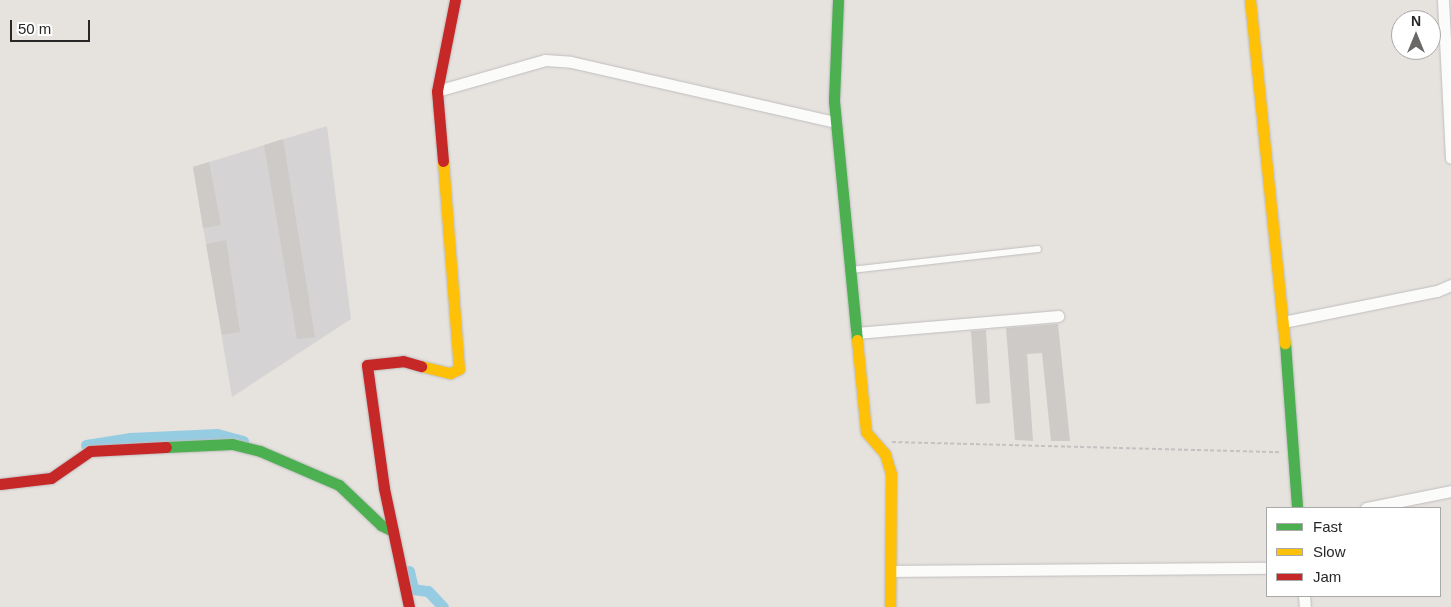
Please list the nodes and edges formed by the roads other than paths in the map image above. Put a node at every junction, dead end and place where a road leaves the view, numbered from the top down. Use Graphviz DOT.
graph roads {
  1 [pos="455,0"];
  2 [pos="838,0"];
  3 [pos="1250,0"];
  4 [pos="1443,0"];
  5 [pos="437,91"];
  6 [pos="836,122"];
  7 [pos="1451,158"];
  8 [pos="1038,249"];
  9 [pos="851,270"];
  10 [pos="1451,284"];
  11 [pos="1058,316"];
  12 [pos="1282,322"];
  13 [pos="856,333"];
  14 [pos="0,484"];
  15 [pos="1451,490"];
  16 [pos="1297,507"];
  17 [pos="1371,507"];
  18 [pos="393,531"];
  19 [pos="1266,568"];
  20 [pos="891,571"];
  21 [pos="409,607"];
  22 [pos="890,607"];
  1 -- 5 [label="street"];
  2 -- 6 [label="street"];
  3 -- 12 [label="street"];
  4 -- 7 [label="street"];
  5 -- 6 [label="street"];
  5 -- 18 [label="street"];
  6 -- 9 [label="street"];
  8 -- 9 [label="lane"];
  9 -- 13 [label="street"];
  10 -- 12 [label="street"];
  11 -- 13 [label="street"];
  12 -- 16 [label="street"];
  13 -- 20 [label="street"];
  14 -- 18 [label="street"];
  15 -- 17 [label="street"];
  18 -- 21 [label="street"];
  19 -- 20 [label="street"];
  20 -- 22 [label="street"];
}
